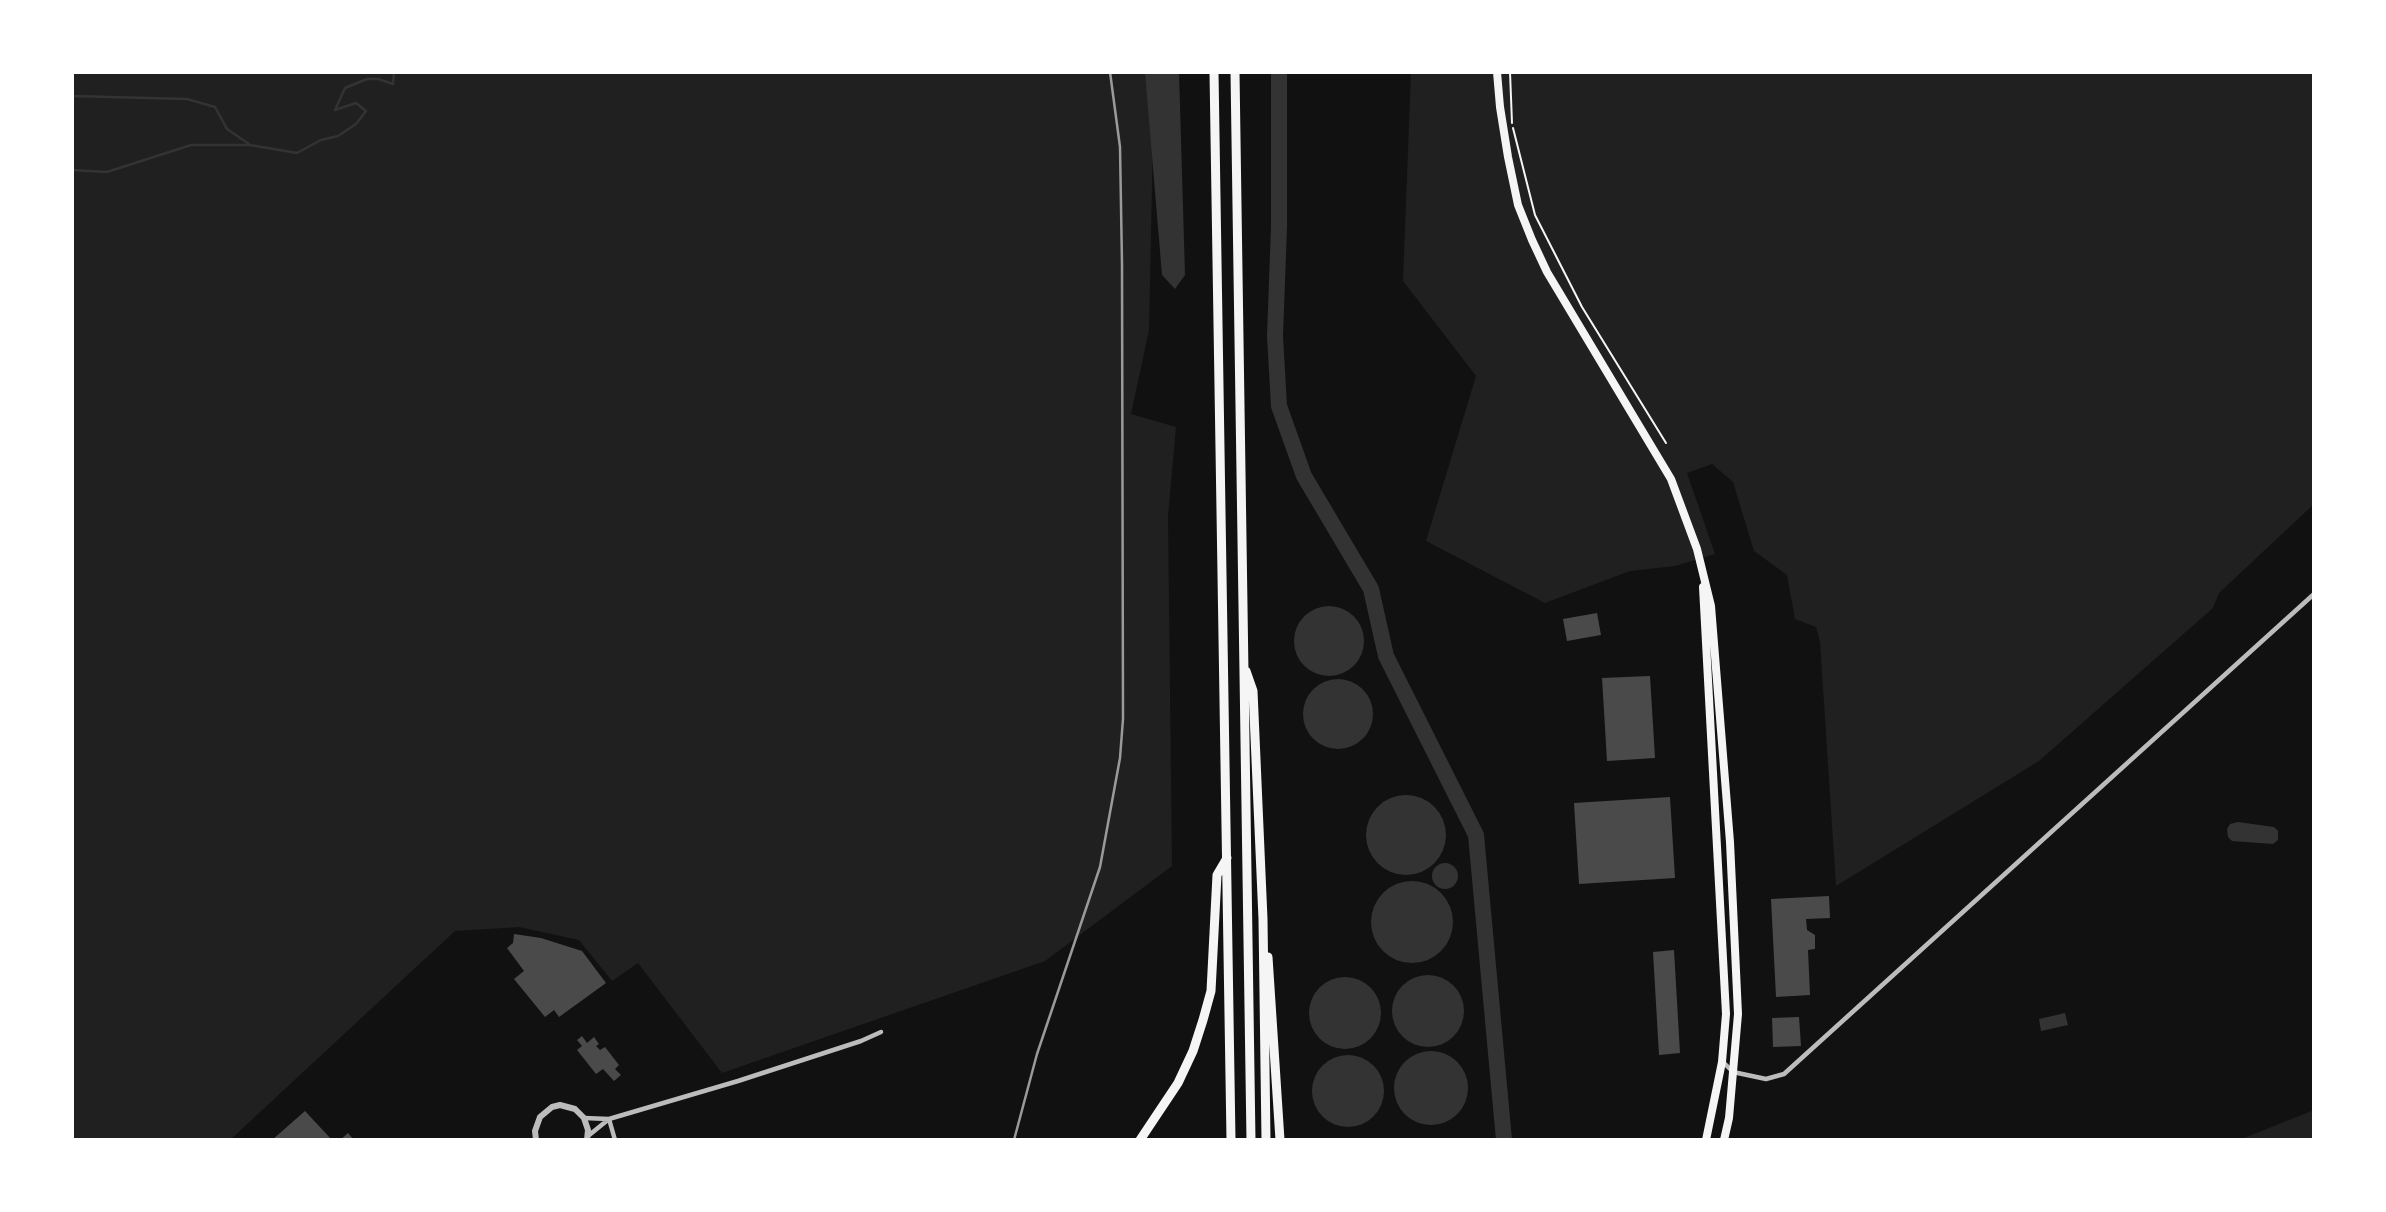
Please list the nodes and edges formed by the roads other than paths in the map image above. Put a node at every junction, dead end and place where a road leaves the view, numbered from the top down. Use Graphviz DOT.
graph roads {
  1 [pos="1214,72"];
  2 [pos="1235,72"];
  3 [pos="1497,72"];
  4 [pos="1703,574"];
  5 [pos="2314,594"];
  6 [pos="1243,663"];
  7 [pos="1227,856"];
  8 [pos="1263,919"];
  9 [pos="881,1032"];
  10 [pos="1722,1062"];
  11 [pos="1733,1072"];
  12 [pos="584,1118"];
  13 [pos="609,1119"];
  14 [pos="588,1138"];
  15 [pos="536,1140"];
  16 [pos="615,1140"];
  17 [pos="1140,1140"];
  18 [pos="1231,1140"];
  19 [pos="1251,1140"];
  20 [pos="1266,1140"];
  21 [pos="1280,1140"];
  22 [pos="1707,1140"];
  23 [pos="1713,1140"];
  24 [pos="1724,1140"];
  1 -- 7 [label="highway"];
  2 -- 6 [label="highway"];
  3 -- 4 [label="main road"];
  4 -- 10 [label="main road"];
  4 -- 11 [label="main road"];
  5 -- 11 [label="street"];
  6 -- 8 [label="highway"];
  6 -- 19 [label="highway"];
  7 -- 17 [label="highway"];
  7 -- 18 [label="highway"];
  8 -- 20 [label="highway"];
  8 -- 21 [label="highway"];
  9 -- 13 [label="street"];
  10 -- 11 [label="street"];
  10 -- 22 [label="main road"];
  11 -- 24 [label="main road"];
  12 -- 13 [label="street"];
  12 -- 14 [label="street"];
  12 -- 15 [label="street"];
  13 -- 14 [label="street"];
  13 -- 16 [label="street"];
  22 -- 23 [label="main road"];
}
